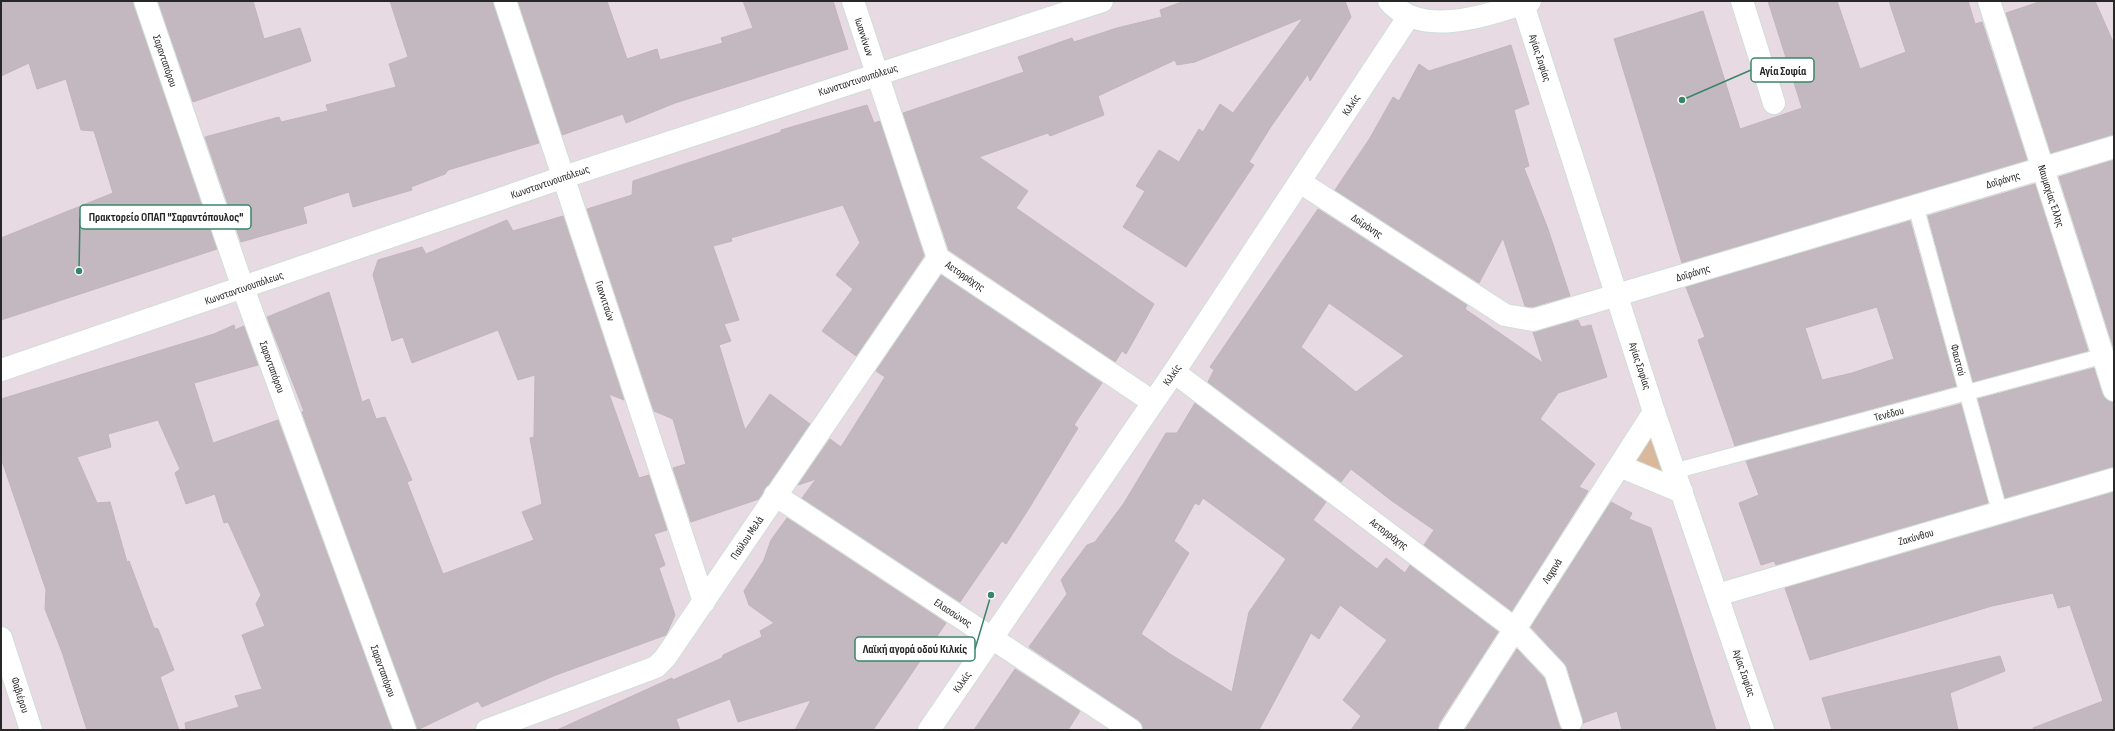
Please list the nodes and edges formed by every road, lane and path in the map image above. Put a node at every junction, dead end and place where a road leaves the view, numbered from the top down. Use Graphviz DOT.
graph roads {
  1 [pos="145,1"];
  2 [pos="505,1"];
  3 [pos="853,1"];
  4 [pos="1102,1"];
  5 [pos="1389,1"];
  6 [pos="1742,1"];
  7 [pos="1989,1"];
  8 [pos="1525,2"];
  9 [pos="1410,16"];
  10 [pos="876,74"];
  11 [pos="1774,103"];
  12 [pos="2114,147"];
  13 [pos="2042,168"];
  14 [pos="564,177"];
  15 [pos="1300,182"];
  16 [pos="1916,207"];
  17 [pos="938,258"];
  18 [pos="243,288"];
  19 [pos="1617,296"];
  20 [pos="2103,356"];
  21 [pos="1,370"];
  22 [pos="1174,372"];
  23 [pos="2114,390"];
  24 [pos="1967,393"];
  25 [pos="1153,402"];
  26 [pos="1654,412"];
  27 [pos="1620,466"];
  28 [pos="1674,471"];
  29 [pos="2114,479"];
  30 [pos="1682,492"];
  31 [pos="775,495"];
  32 [pos="2000,513"];
  33 [pos="1717,595"];
  34 [pos="704,602"];
  35 [pos="1515,629"];
  36 [pos="1,638"];
  37 [pos="991,638"];
  38 [pos="1571,722"];
  39 [pos="31,730"];
  40 [pos="405,730"];
  41 [pos="487,730"];
  42 [pos="929,730"];
  43 [pos="1131,730"];
  44 [pos="1450,730"];
  45 [pos="1763,730"];
  1 -- 18 [label="street, Σαρανταπόρου"];
  2 -- 14 [label="street, Γιαννιτσών"];
  3 -- 10 [label="street, Ιωαννίνων"];
  4 -- 10 [label="street, Κωνσταντινουπόλεως"];
  5 -- 9 [label="street"];
  6 -- 11 [label="street"];
  7 -- 13 [label="street, Ναυμαχίας Έλλης"];
  8 -- 9 [label="street"];
  8 -- 19 [label="street, Αγίας Σοφίας"];
  9 -- 15 [label="street, Κιλκίς"];
  10 -- 14 [label="street, Κωνσταντινουπόλεως"];
  10 -- 17 [label="street, Αετορράχης"];
  12 -- 13 [label="street, Δοϊράνης"];
  13 -- 16 [label="street, Δοϊράνης"];
  13 -- 20 [label="street, Ναυμαχίας Έλλης"];
  14 -- 18 [label="street, Κωνσταντινουπόλεως"];
  14 -- 34 [label="street, Γιαννιτσών"];
  15 -- 19 [label="street, Δοϊράνης"];
  15 -- 22 [label="street, Κιλκίς"];
  16 -- 19 [label="street, Δοϊράνης"];
  16 -- 24 [label="lane, Φαιστού"];
  17 -- 25 [label="street, Αετορράχης"];
  17 -- 31 [label="street, Παύλου Μελά"];
  18 -- 21 [label="street, Κωνσταντινουπόλεως"];
  18 -- 40 [label="street, Σαρανταπόρου"];
  19 -- 26 [label="street, Αγίας Σοφίας"];
  20 -- 23 [label="street, Ναυμαχίας Έλλης"];
  20 -- 24 [label="lane, Τενέδου"];
  22 -- 25 [label="street, Κιλκίς"];
  22 -- 35 [label="street, Αετορράχης"];
  24 -- 28 [label="lane, Τενέδου"];
  24 -- 32 [label="lane, Φαιστού"];
  25 -- 37 [label="street, Κιλκίς"];
  26 -- 27 [label="street, Λαχανά"];
  26 -- 28 [label="street, Αγίας Σοφίας"];
  27 -- 30 [label="street"];
  27 -- 35 [label="street, Λαχανά"];
  28 -- 30 [label="street, Αγίας Σοφίας"];
  29 -- 32 [label="street, Ζακύνθου"];
  30 -- 33 [label="street, Αγίας Σοφίας"];
  31 -- 34 [label="street, Παύλου Μελά"];
  31 -- 37 [label="street, Ελασσώνος"];
  32 -- 33 [label="street, Ζακύνθου"];
  33 -- 45 [label="street, Αγίας Σοφίας"];
  34 -- 41 [label="street, Παύλου Μελά"];
  35 -- 38 [label="street, Αετορράχης"];
  35 -- 44 [label="street, Λαχανά"];
  36 -- 39 [label="street, Φαβιέρου"];
  37 -- 42 [label="street, Κιλκίς"];
  37 -- 43 [label="street, Ελασσώνος"];
}
